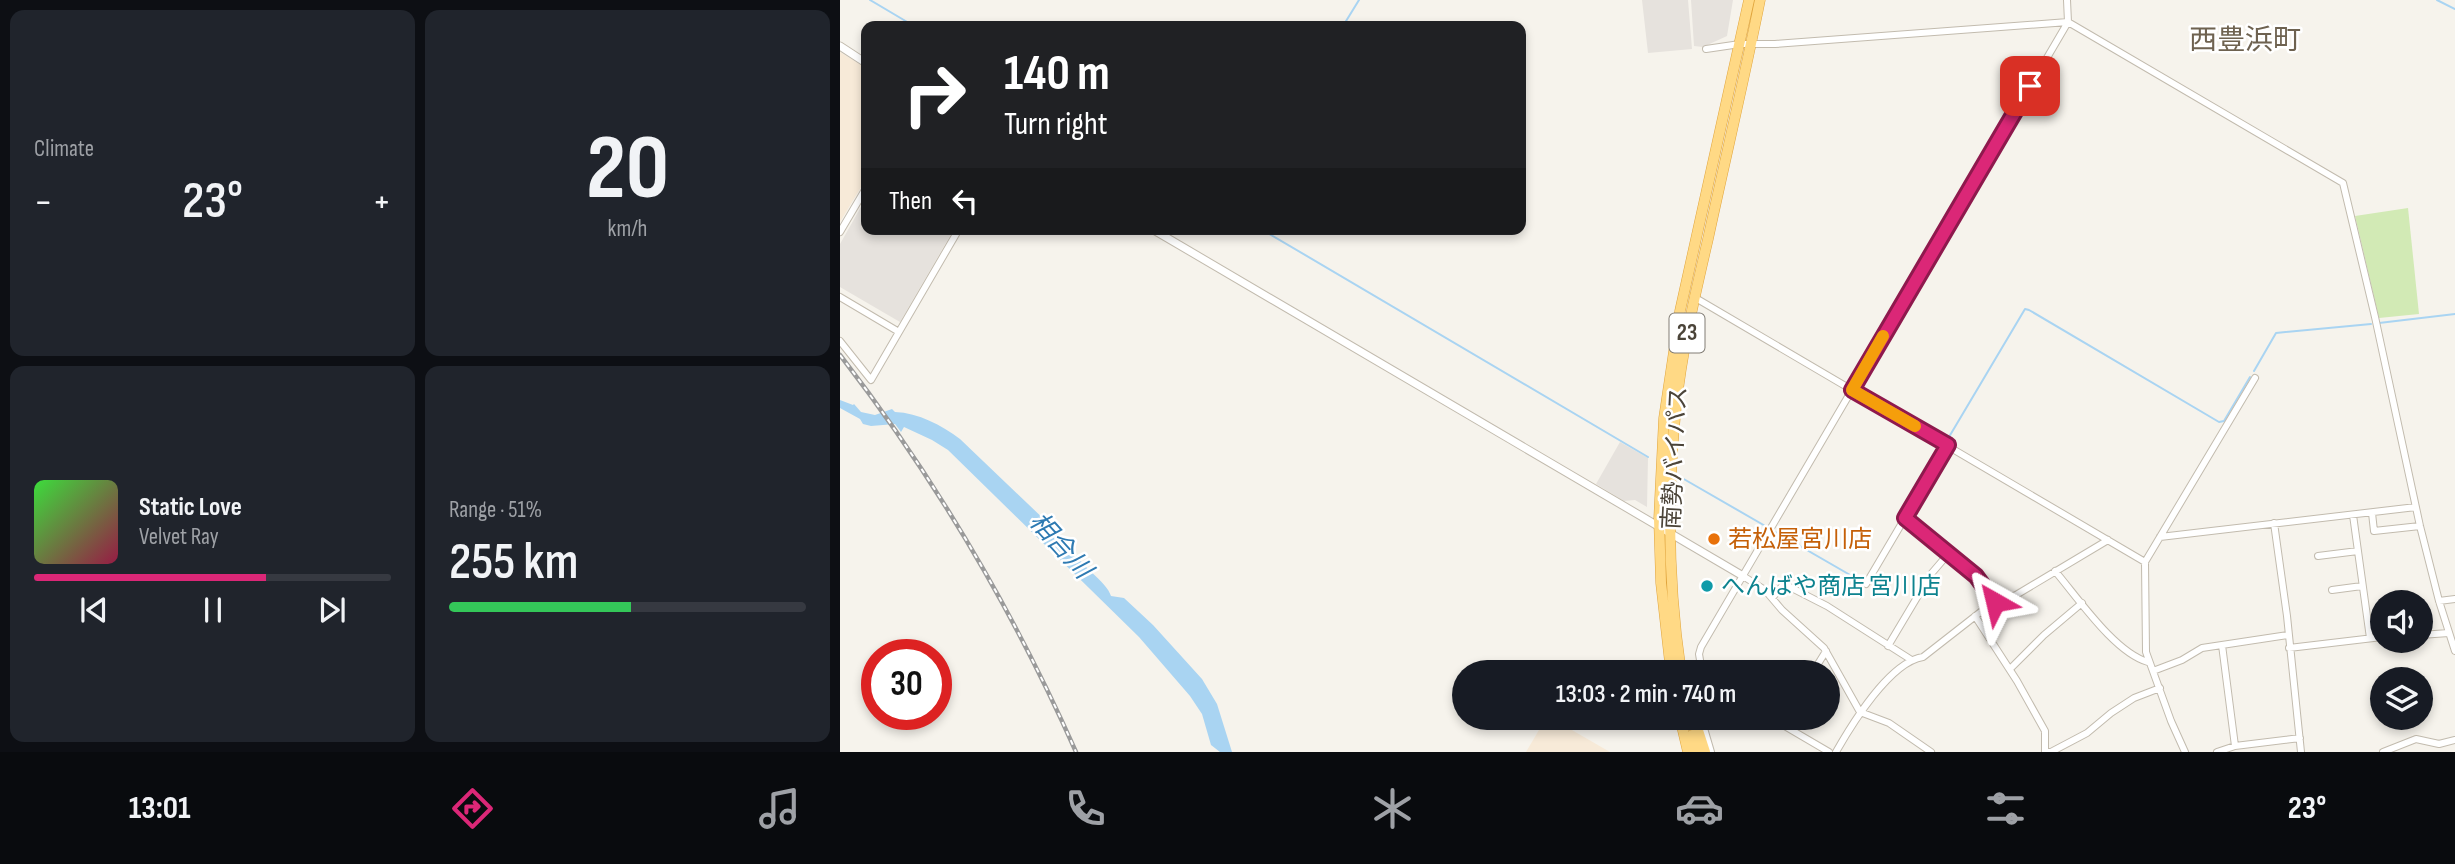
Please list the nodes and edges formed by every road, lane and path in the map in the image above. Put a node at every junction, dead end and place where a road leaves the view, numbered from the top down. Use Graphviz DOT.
graph roads {
  1 [pos="1749,0"];
  2 [pos="1760,0"];
  3 [pos="2067,0"];
  4 [pos="2068,22"];
  5 [pos="1745,45"];
  6 [pos="840,46"];
  7 [pos="1706,49"];
  8 [pos="861,60"];
  9 [pos="861,196"];
  10 [pos="840,232"];
  11 [pos="955,235"];
  12 [pos="1162,235"];
  13 [pos="840,297"];
  14 [pos="1699,300"];
  15 [pos="899,332"];
  16 [pos="840,341"];
  17 [pos="2255,378"];
  18 [pos="1852,390"];
  19 [pos="1946,444"];
  20 [pos="2416,507"];
  21 [pos="2372,513"];
  22 [pos="2353,515"];
  23 [pos="1905,518"];
  24 [pos="2274,523"];
  25 [pos="1659,525"];
  26 [pos="2420,526"];
  27 [pos="1670,533"];
  28 [pos="2160,537"];
  29 [pos="2108,540"];
  30 [pos="2358,551"];
  31 [pos="1949,554"];
  32 [pos="2318,556"];
  33 [pos="2145,562"];
  34 [pos="2055,571"];
  35 [pos="1743,576"];
  36 [pos="1866,584"];
  37 [pos="2362,586"];
  38 [pos="2332,590"];
  39 [pos="1772,598"];
  40 [pos="2455,600"];
  41 [pos="2439,601"];
  42 [pos="1995,602"];
  43 [pos="2082,603"];
  44 [pos="1975,616"];
  45 [pos="2449,633"];
  46 [pos="2433,634"];
  47 [pos="2288,635"];
  48 [pos="2370,638"];
  49 [pos="2222,645"];
  50 [pos="1888,646"];
  51 [pos="2289,648"];
  52 [pos="1826,650"];
  53 [pos="2455,651"];
  54 [pos="1910,659"];
  55 [pos="1677,660"];
  56 [pos="1678,660"];
  57 [pos="1699,660"];
  58 [pos="1820,660"];
  59 [pos="2148,662"];
  60 [pos="2010,669"];
  61 [pos="2153,671"];
  62 [pos="2160,688"];
  63 [pos="1860,712"];
  64 [pos="1679,730"];
  65 [pos="1681,730"];
  66 [pos="1691,730"];
  67 [pos="1698,730"];
  68 [pos="1705,730"];
  69 [pos="1797,730"];
  70 [pos="2300,738"];
  71 [pos="2455,740"];
  72 [pos="2235,746"];
  73 [pos="1921,750"];
  74 [pos="1682,752"];
  75 [pos="1688,752"];
  76 [pos="1697,752"];
  77 [pos="1705,752"];
  78 [pos="1712,752"];
  79 [pos="1829,752"];
  80 [pos="1836,752"];
  81 [pos="1931,752"];
  82 [pos="2045,752"];
  83 [pos="2185,752"];
  84 [pos="2217,752"];
  85 [pos="2301,752"];
  86 [pos="2383,752"];
  1 -- 5 [label="highway, 南勢バイパス / 23"];
  2 -- 5 [label="highway, 南勢バイパス / 23"];
  3 -- 4 [label="street"];
  4 -- 5 [label="street"];
  4 -- 18 [label="street"];
  4 -- 20 [label="street"];
  5 -- 7 [label="street"];
  5 -- 25 [label="highway, 南勢バイパス / 23"];
  5 -- 27 [label="highway, 南勢バイパス / 23"];
  6 -- 8 [label="street"];
  9 -- 10 [label="street"];
  11 -- 15 [label="street"];
  12 -- 25 [label="street"];
  13 -- 15 [label="street"];
  14 -- 18 [label="street"];
  15 -- 16 [label="street"];
  17 -- 28 [label="street"];
  18 -- 19 [label="street"];
  18 -- 35 [label="street"];
  19 -- 23 [label="street"];
  19 -- 29 [label="street"];
  20 -- 21 [label="street"];
  20 -- 26 [label="street"];
  21 -- 22 [label="street"];
  21 -- 26 [label="street"];
  22 -- 24 [label="street"];
  22 -- 30 [label="street"];
  23 -- 31 [label="street"];
  23 -- 36 [label="street"];
  24 -- 28 [label="street"];
  24 -- 47 [label="street"];
  25 -- 27 [label="street"];
  25 -- 55 [label="highway, 南勢バイパス / 23"];
  26 -- 41 [label="street"];
  27 -- 35 [label="street"];
  27 -- 56 [label="highway, 南勢バイパス / 23"];
  28 -- 33 [label="street"];
  29 -- 33 [label="street"];
  29 -- 34 [label="street"];
  30 -- 32 [label="street"];
  30 -- 37 [label="street"];
  31 -- 42 [label="street"];
  31 -- 50 [label="street"];
  33 -- 59 [label="street"];
  34 -- 42 [label="street"];
  34 -- 43 [label="street"];
  35 -- 39 [label="street"];
  35 -- 57 [label="street"];
  37 -- 38 [label="street"];
  37 -- 48 [label="street"];
  39 -- 50 [label="street"];
  39 -- 52 [label="street"];
  40 -- 41 [label="street"];
  41 -- 45 [label="street"];
  42 -- 44 [label="street"];
  43 -- 59 [label="street"];
  43 -- 60 [label="street"];
  44 -- 54 [label="street"];
  44 -- 60 [label="street"];
  45 -- 46 [label="street"];
  45 -- 53 [label="street"];
  47 -- 49 [label="street"];
  47 -- 51 [label="street"];
  48 -- 51 [label="street"];
  49 -- 61 [label="street"];
  49 -- 72 [label="street"];
  50 -- 54 [label="street"];
  51 -- 70 [label="street"];
  52 -- 58 [label="street"];
  52 -- 63 [label="street"];
  54 -- 63 [label="street"];
  59 -- 61 [label="street"];
  60 -- 82 [label="street"];
  61 -- 62 [label="street"];
  62 -- 82 [label="street"];
  62 -- 83 [label="street"];
  63 -- 73 [label="street"];
  63 -- 80 [label="street"];
  64 -- 74 [label="highway"];
  65 -- 75 [label="highway"];
  66 -- 76 [label="highway"];
  67 -- 77 [label="highway"];
  68 -- 78 [label="street"];
  69 -- 79 [label="street"];
  70 -- 72 [label="street"];
  70 -- 85 [label="street"];
  71 -- 86 [label="street"];
  72 -- 84 [label="street"];
  73 -- 81 [label="street"];
}
